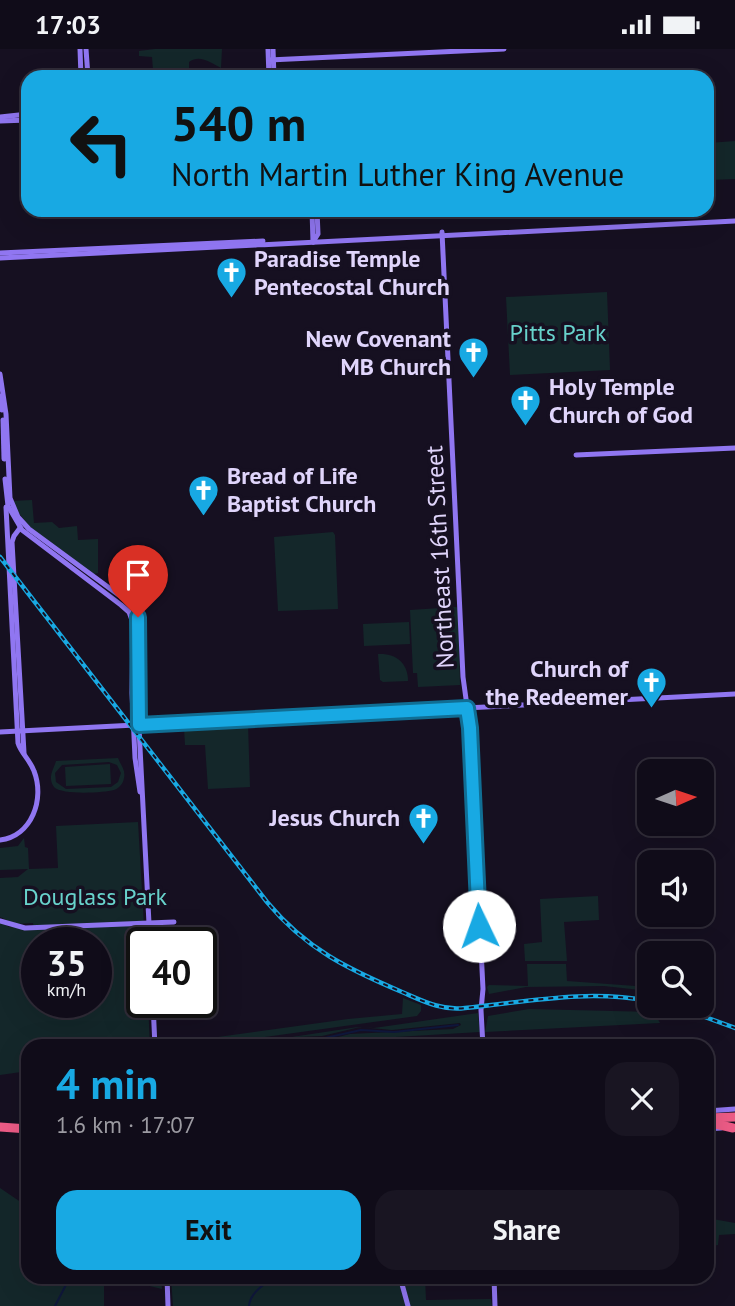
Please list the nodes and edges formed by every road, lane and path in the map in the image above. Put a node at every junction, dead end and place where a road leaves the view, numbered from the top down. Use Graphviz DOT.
graph roads {
  1 [pos="79,49"];
  2 [pos="86,49"];
  3 [pos="271,49"];
  4 [pos="504,49"];
  5 [pos="271,60"];
  6 [pos="80,70"];
  7 [pos="88,70"];
  8 [pos="272,70"];
  9 [pos="21,115"];
  10 [pos="0,119"];
  11 [pos="21,120"];
  12 [pos="314,217"];
  13 [pos="735,220"];
  14 [pos="442,234"];
  15 [pos="314,240"];
  16 [pos="0,253"];
  17 [pos="0,258"];
  18 [pos="0,374"];
  19 [pos="0,396"];
  20 [pos="735,448"];
  21 [pos="576,455"];
  22 [pos="7,484"];
  23 [pos="6,500"];
  24 [pos="21,525"];
  25 [pos="735,694"];
  26 [pos="465,695"];
  27 [pos="467,708"];
  28 [pos="455,709"];
  29 [pos="136,726"];
  30 [pos="19,731"];
  31 [pos="0,732"];
  32 [pos="0,840"];
  33 [pos="0,921"];
  34 [pos="174,922"];
  35 [pos="149,923"];
  36 [pos="149,927"];
  37 [pos="154,1018"];
  38 [pos="155,1039"];
  39 [pos="483,1039"];
  40 [pos="735,1109"];
  41 [pos="714,1110"];
  42 [pos="714,1122"];
  43 [pos="735,1123"];
  44 [pos="0,1127"];
  45 [pos="21,1128"];
  46 [pos="714,1128"];
  47 [pos="0,1132"];
  48 [pos="21,1134"];
  49 [pos="167,1284"];
  50 [pos="402,1284"];
  51 [pos="494,1284"];
  52 [pos="168,1306"];
  53 [pos="408,1306"];
  54 [pos="495,1306"];
  1 -- 6 [label="main road"];
  2 -- 7 [label="main road"];
  3 -- 5 [label="main road"];
  4 -- 5 [label="main road"];
  5 -- 8 [label="main road"];
  9 -- 10 [label="main road"];
  10 -- 11 [label="main road"];
  12 -- 15 [label="main road"];
  13 -- 14 [label="main road"];
  14 -- 15 [label="main road"];
  14 -- 26 [label="main road, Northeast 16th Street"];
  15 -- 16 [label="main road"];
  15 -- 17 [label="main road"];
  18 -- 22 [label="main road"];
  19 -- 22 [label="main road"];
  20 -- 21 [label="main road"];
  22 -- 23 [label="main road"];
  22 -- 24 [label="main road"];
  23 -- 24 [label="main road"];
  23 -- 30 [label="main road"];
  24 -- 29 [label="main road"];
  24 -- 30 [label="main road"];
  25 -- 27 [label="main road"];
  26 -- 27 [label="main road, Northeast 16th Street"];
  26 -- 28 [label="main road"];
  27 -- 28 [label="main road"];
  27 -- 39 [label="main road, Northeast 16th Street"];
  28 -- 29 [label="main road"];
  29 -- 30 [label="main road"];
  29 -- 35 [label="main road"];
  30 -- 31 [label="main road"];
  30 -- 32 [label="main road"];
  33 -- 35 [label="main road"];
  34 -- 35 [label="main road"];
  35 -- 36 [label="main road"];
  37 -- 38 [label="main road"];
  40 -- 41 [label="main road"];
  42 -- 43 [label="highway"];
  43 -- 46 [label="main road"];
  44 -- 45 [label="highway"];
  47 -- 48 [label="highway"];
  49 -- 52 [label="main road"];
  50 -- 53 [label="main road"];
  51 -- 54 [label="main road"];
}
